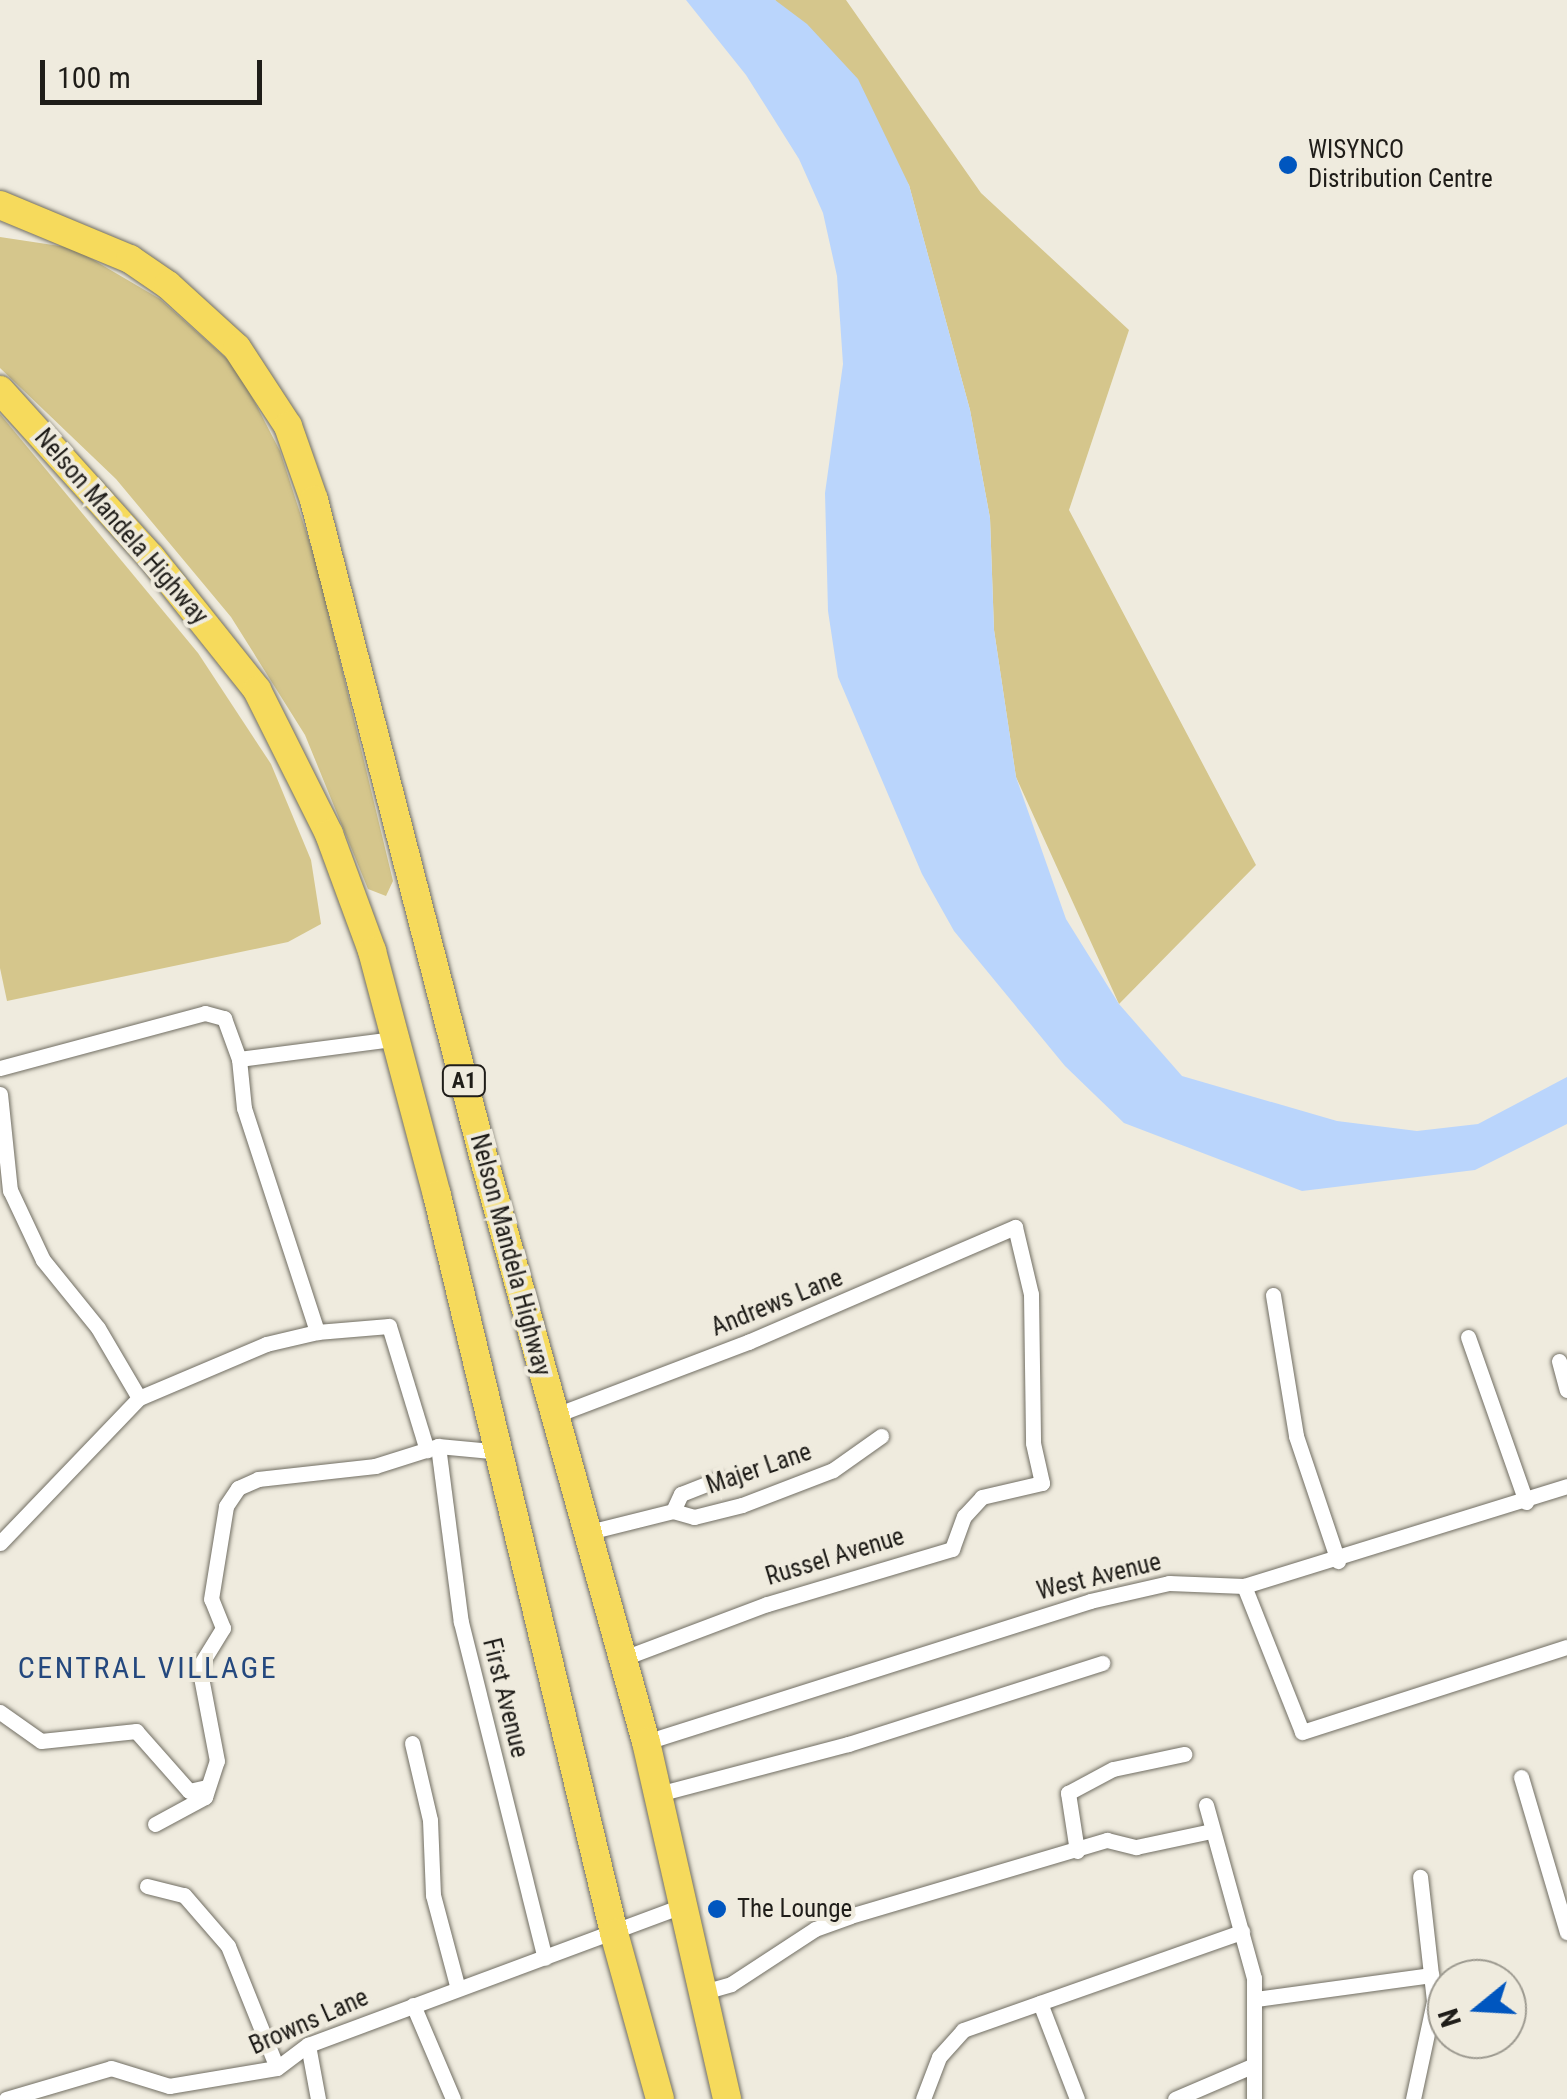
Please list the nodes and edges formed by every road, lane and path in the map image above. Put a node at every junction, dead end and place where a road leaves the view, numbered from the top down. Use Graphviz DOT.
graph roads {
  1 [pos="0,205"];
  2 [pos="0,390"];
  3 [pos="394,1039"];
  4 [pos="239,1058"];
  5 [pos="0,1068"];
  6 [pos="0,1094"];
  7 [pos="1273,1295"];
  8 [pos="317,1332"];
  9 [pos="1468,1337"];
  10 [pos="1560,1360"];
  11 [pos="1567,1390"];
  12 [pos="139,1398"];
  13 [pos="554,1416"];
  14 [pos="881,1436"];
  15 [pos="432,1448"];
  16 [pos="502,1452"];
  17 [pos="719,1479"];
  18 [pos="1042,1482"];
  19 [pos="1567,1486"];
  20 [pos="1526,1502"];
  21 [pos="672,1511"];
  22 [pos="585,1534"];
  23 [pos="0,1543"];
  24 [pos="1338,1561"];
  25 [pos="1244,1586"];
  26 [pos="1567,1647"];
  27 [pos="619,1660"];
  28 [pos="1102,1663"];
  29 [pos="0,1712"];
  30 [pos="412,1742"];
  31 [pos="646,1742"];
  32 [pos="1184,1754"];
  33 [pos="1520,1778"];
  34 [pos="207,1787"];
  35 [pos="654,1795"];
  36 [pos="1206,1805"];
  37 [pos="155,1824"];
  38 [pos="1211,1831"];
  39 [pos="1076,1851"];
  40 [pos="1420,1877"];
  41 [pos="147,1886"];
  42 [pos="680,1907"];
  43 [pos="1242,1932"];
  44 [pos="1567,1932"];
  45 [pos="614,1933"];
  46 [pos="544,1958"];
  47 [pos="1429,1959"];
  48 [pos="1427,1977"];
  49 [pos="458,1989"];
  50 [pos="700,1993"];
  51 [pos="1256,1998"];
  52 [pos="1040,2002"];
  53 [pos="413,2005"];
  54 [pos="1427,2034"];
  55 [pos="308,2046"];
  56 [pos="1252,2066"];
  57 [pos="276,2068"];
  58 [pos="1414,2097"];
  59 [pos="6,2099"];
  60 [pos="318,2099"];
  61 [pos="452,2099"];
  62 [pos="660,2099"];
  63 [pos="727,2099"];
  64 [pos="923,2099"];
  65 [pos="1077,2099"];
  66 [pos="1174,2099"];
  67 [pos="1254,2099"];
  68 [pos="1432,2099"];
  1 -- 13 [label="highway, Nelson Mandela Highway / A1"];
  2 -- 3 [label="highway, Nelson Mandela Highway / A1"];
  3 -- 4 [label="street"];
  3 -- 16 [label="highway, Nelson Mandela Highway / A1"];
  4 -- 5 [label="street"];
  4 -- 8 [label="street"];
  6 -- 12 [label="street"];
  7 -- 24 [label="street"];
  8 -- 12 [label="street"];
  8 -- 15 [label="street, First Avenue"];
  9 -- 20 [label="street"];
  10 -- 11 [label="street"];
  12 -- 23 [label="street"];
  13 -- 18 [label="street, Andrews Lane"];
  13 -- 22 [label="highway, Nelson Mandela Highway / A1"];
  14 -- 21 [label="street, Majer Lane"];
  15 -- 16 [label="street"];
  15 -- 34 [label="street"];
  15 -- 46 [label="street, First Avenue"];
  16 -- 45 [label="highway, Nelson Mandela Highway / A1"];
  17 -- 21 [label="street"];
  18 -- 27 [label="street, Russel Avenue"];
  19 -- 20 [label="street, West Avenue"];
  20 -- 24 [label="street, West Avenue"];
  21 -- 22 [label="street, Majer Lane"];
  22 -- 27 [label="highway, Nelson Mandela Highway / A1"];
  24 -- 25 [label="street, West Avenue"];
  25 -- 26 [label="street"];
  25 -- 31 [label="street, West Avenue"];
  27 -- 31 [label="highway, Nelson Mandela Highway / A1"];
  28 -- 35 [label="street"];
  29 -- 34 [label="street"];
  30 -- 49 [label="street"];
  31 -- 35 [label="highway, Nelson Mandela Highway / A1"];
  32 -- 39 [label="street"];
  33 -- 44 [label="street"];
  34 -- 37 [label="street"];
  35 -- 42 [label="highway, Nelson Mandela Highway / A1"];
  36 -- 38 [label="street"];
  38 -- 39 [label="street"];
  38 -- 43 [label="street"];
  39 -- 50 [label="street"];
  40 -- 47 [label="street"];
  41 -- 57 [label="street"];
  42 -- 45 [label="street, Browns Lane"];
  42 -- 50 [label="highway, Nelson Mandela Highway / A1"];
  43 -- 51 [label="street"];
  43 -- 52 [label="street"];
  45 -- 46 [label="street, Browns Lane"];
  45 -- 62 [label="highway, Nelson Mandela Highway / A1"];
  46 -- 49 [label="street, Browns Lane"];
  48 -- 51 [label="street"];
  49 -- 53 [label="street, Browns Lane"];
  50 -- 63 [label="highway, Nelson Mandela Highway / A1"];
  51 -- 56 [label="street"];
  52 -- 64 [label="street"];
  52 -- 65 [label="street"];
  53 -- 55 [label="street, Browns Lane"];
  53 -- 61 [label="street"];
  54 -- 58 [label="street"];
  55 -- 57 [label="street, Browns Lane"];
  55 -- 60 [label="street"];
  56 -- 66 [label="street"];
  56 -- 67 [label="street"];
  57 -- 59 [label="street, Browns Lane"];
  58 -- 68 [label="street"];
}
